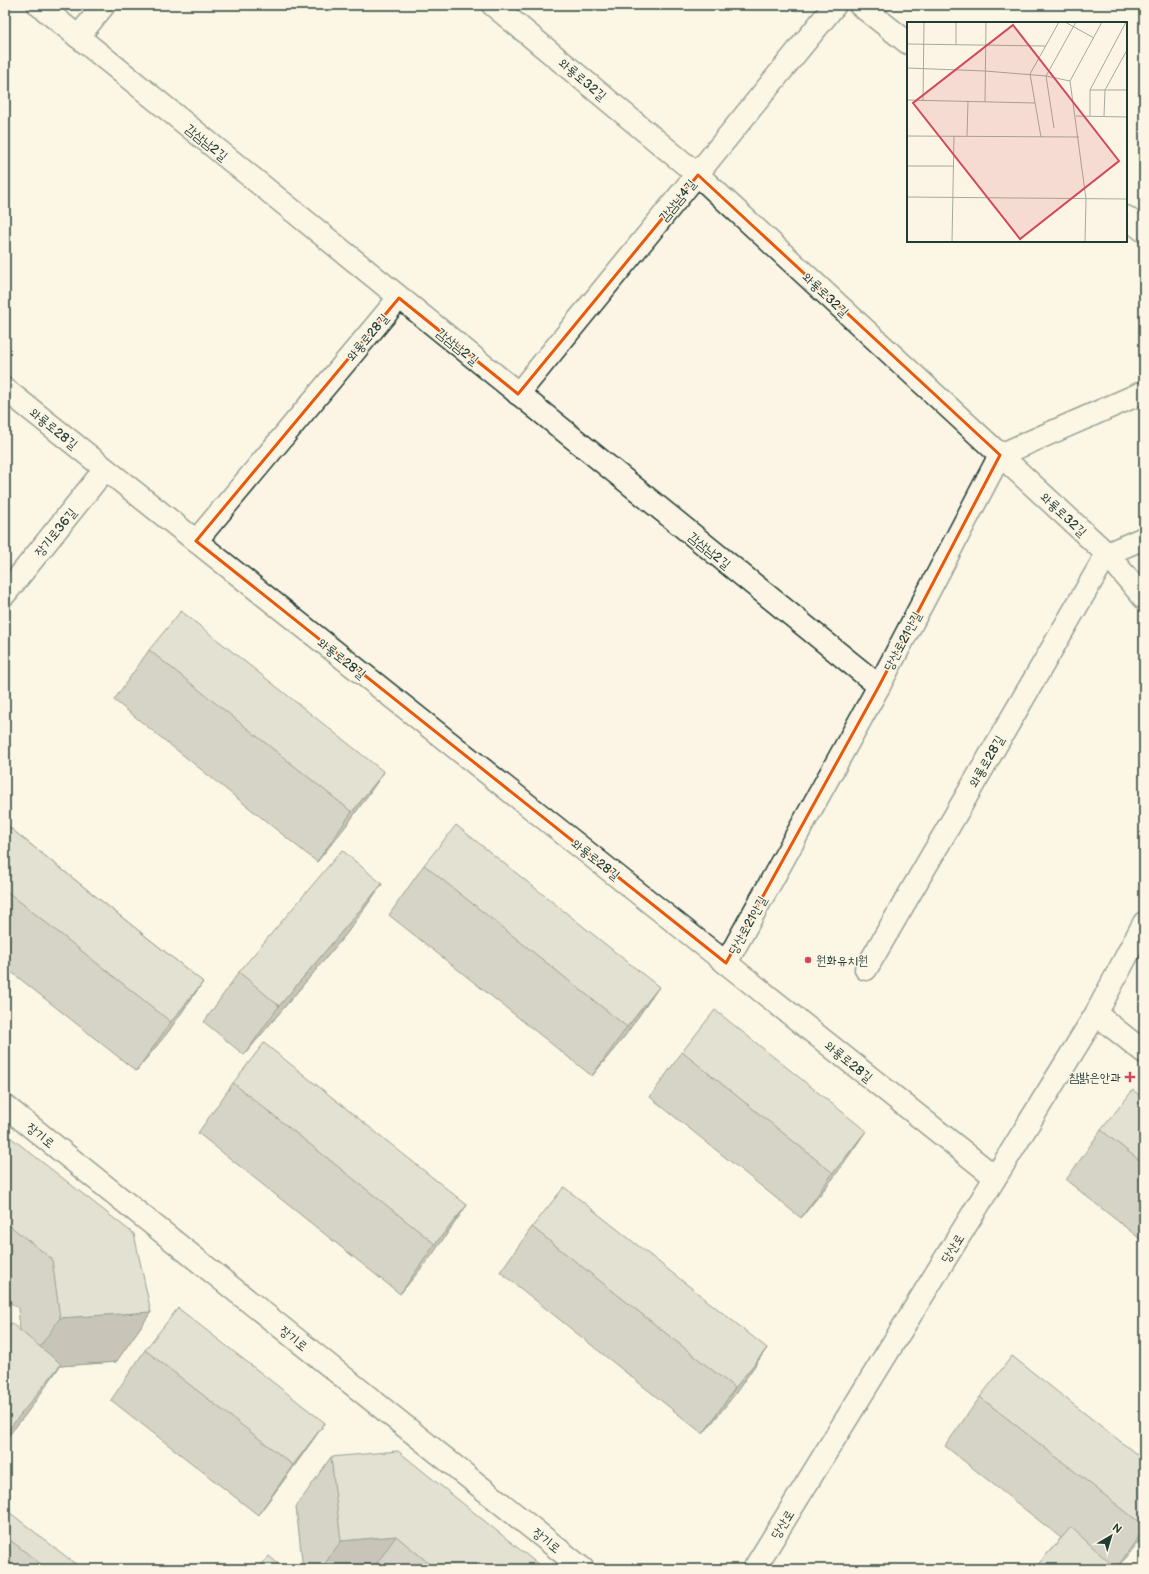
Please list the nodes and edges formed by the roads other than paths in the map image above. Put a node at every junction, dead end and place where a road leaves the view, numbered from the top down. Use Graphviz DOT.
graph roads {
  1 [pos="39,5"];
  2 [pos="104,5"];
  3 [pos="494,5"];
  4 [pos="835,5"];
  5 [pos="860,5"];
  6 [pos="78,37"];
  7 [pos="907,42"];
  8 [pos="698,175"];
  9 [pos="1127,218"];
  10 [pos="1144,231"];
  11 [pos="399,298"];
  12 [pos="5,389"];
  13 [pos="1144,392"];
  14 [pos="518,394"];
  15 [pos="1000,455"];
  16 [pos="105,469"];
  17 [pos="1144,538"];
  18 [pos="196,541"];
  19 [pos="1107,554"];
  20 [pos="5,594"];
  21 [pos="1144,598"];
  22 [pos="879,686"];
  23 [pos="1144,923"];
  24 [pos="726,962"];
  25 [pos="866,969"];
  26 [pos="1096,1014"];
  27 [pos="1144,1052"];
  28 [pos="5,1106"];
  29 [pos="995,1177"];
  30 [pos="583,1569"];
  31 [pos="754,1569"];
  1 -- 6 [label="street, 감삼남2길"];
  2 -- 6 [label="street"];
  3 -- 8 [label="street, 와룡로32길"];
  4 -- 8 [label="street, 감삼남4길"];
  5 -- 7 [label="street"];
  6 -- 11 [label="street, 감삼남2길"];
  8 -- 14 [label="street, 감삼남4길"];
  8 -- 15 [label="street, 와룡로32길"];
  9 -- 10 [label="street"];
  11 -- 14 [label="street, 감삼남2길"];
  11 -- 18 [label="street, 와룡로28길"];
  12 -- 16 [label="street, 와룡로28길"];
  13 -- 15 [label="street"];
  14 -- 22 [label="street, 감삼남2길"];
  15 -- 19 [label="street, 와룡로32길"];
  15 -- 22 [label="street, 당산로21안길"];
  16 -- 18 [label="street, 와룡로28길"];
  16 -- 20 [label="street, 장기로36길"];
  17 -- 19 [label="street"];
  18 -- 24 [label="street, 와룡로28길"];
  19 -- 21 [label="street, 와룡로32길"];
  19 -- 25 [label="street, 와룡로28길"];
  22 -- 24 [label="street, 당산로21안길"];
  23 -- 26 [label="street, 당산로"];
  24 -- 29 [label="street, 와룡로28길"];
  26 -- 27 [label="street"];
  26 -- 29 [label="street, 당산로"];
  28 -- 30 [label="street, 장기로"];
  29 -- 31 [label="street, 당산로"];
}
